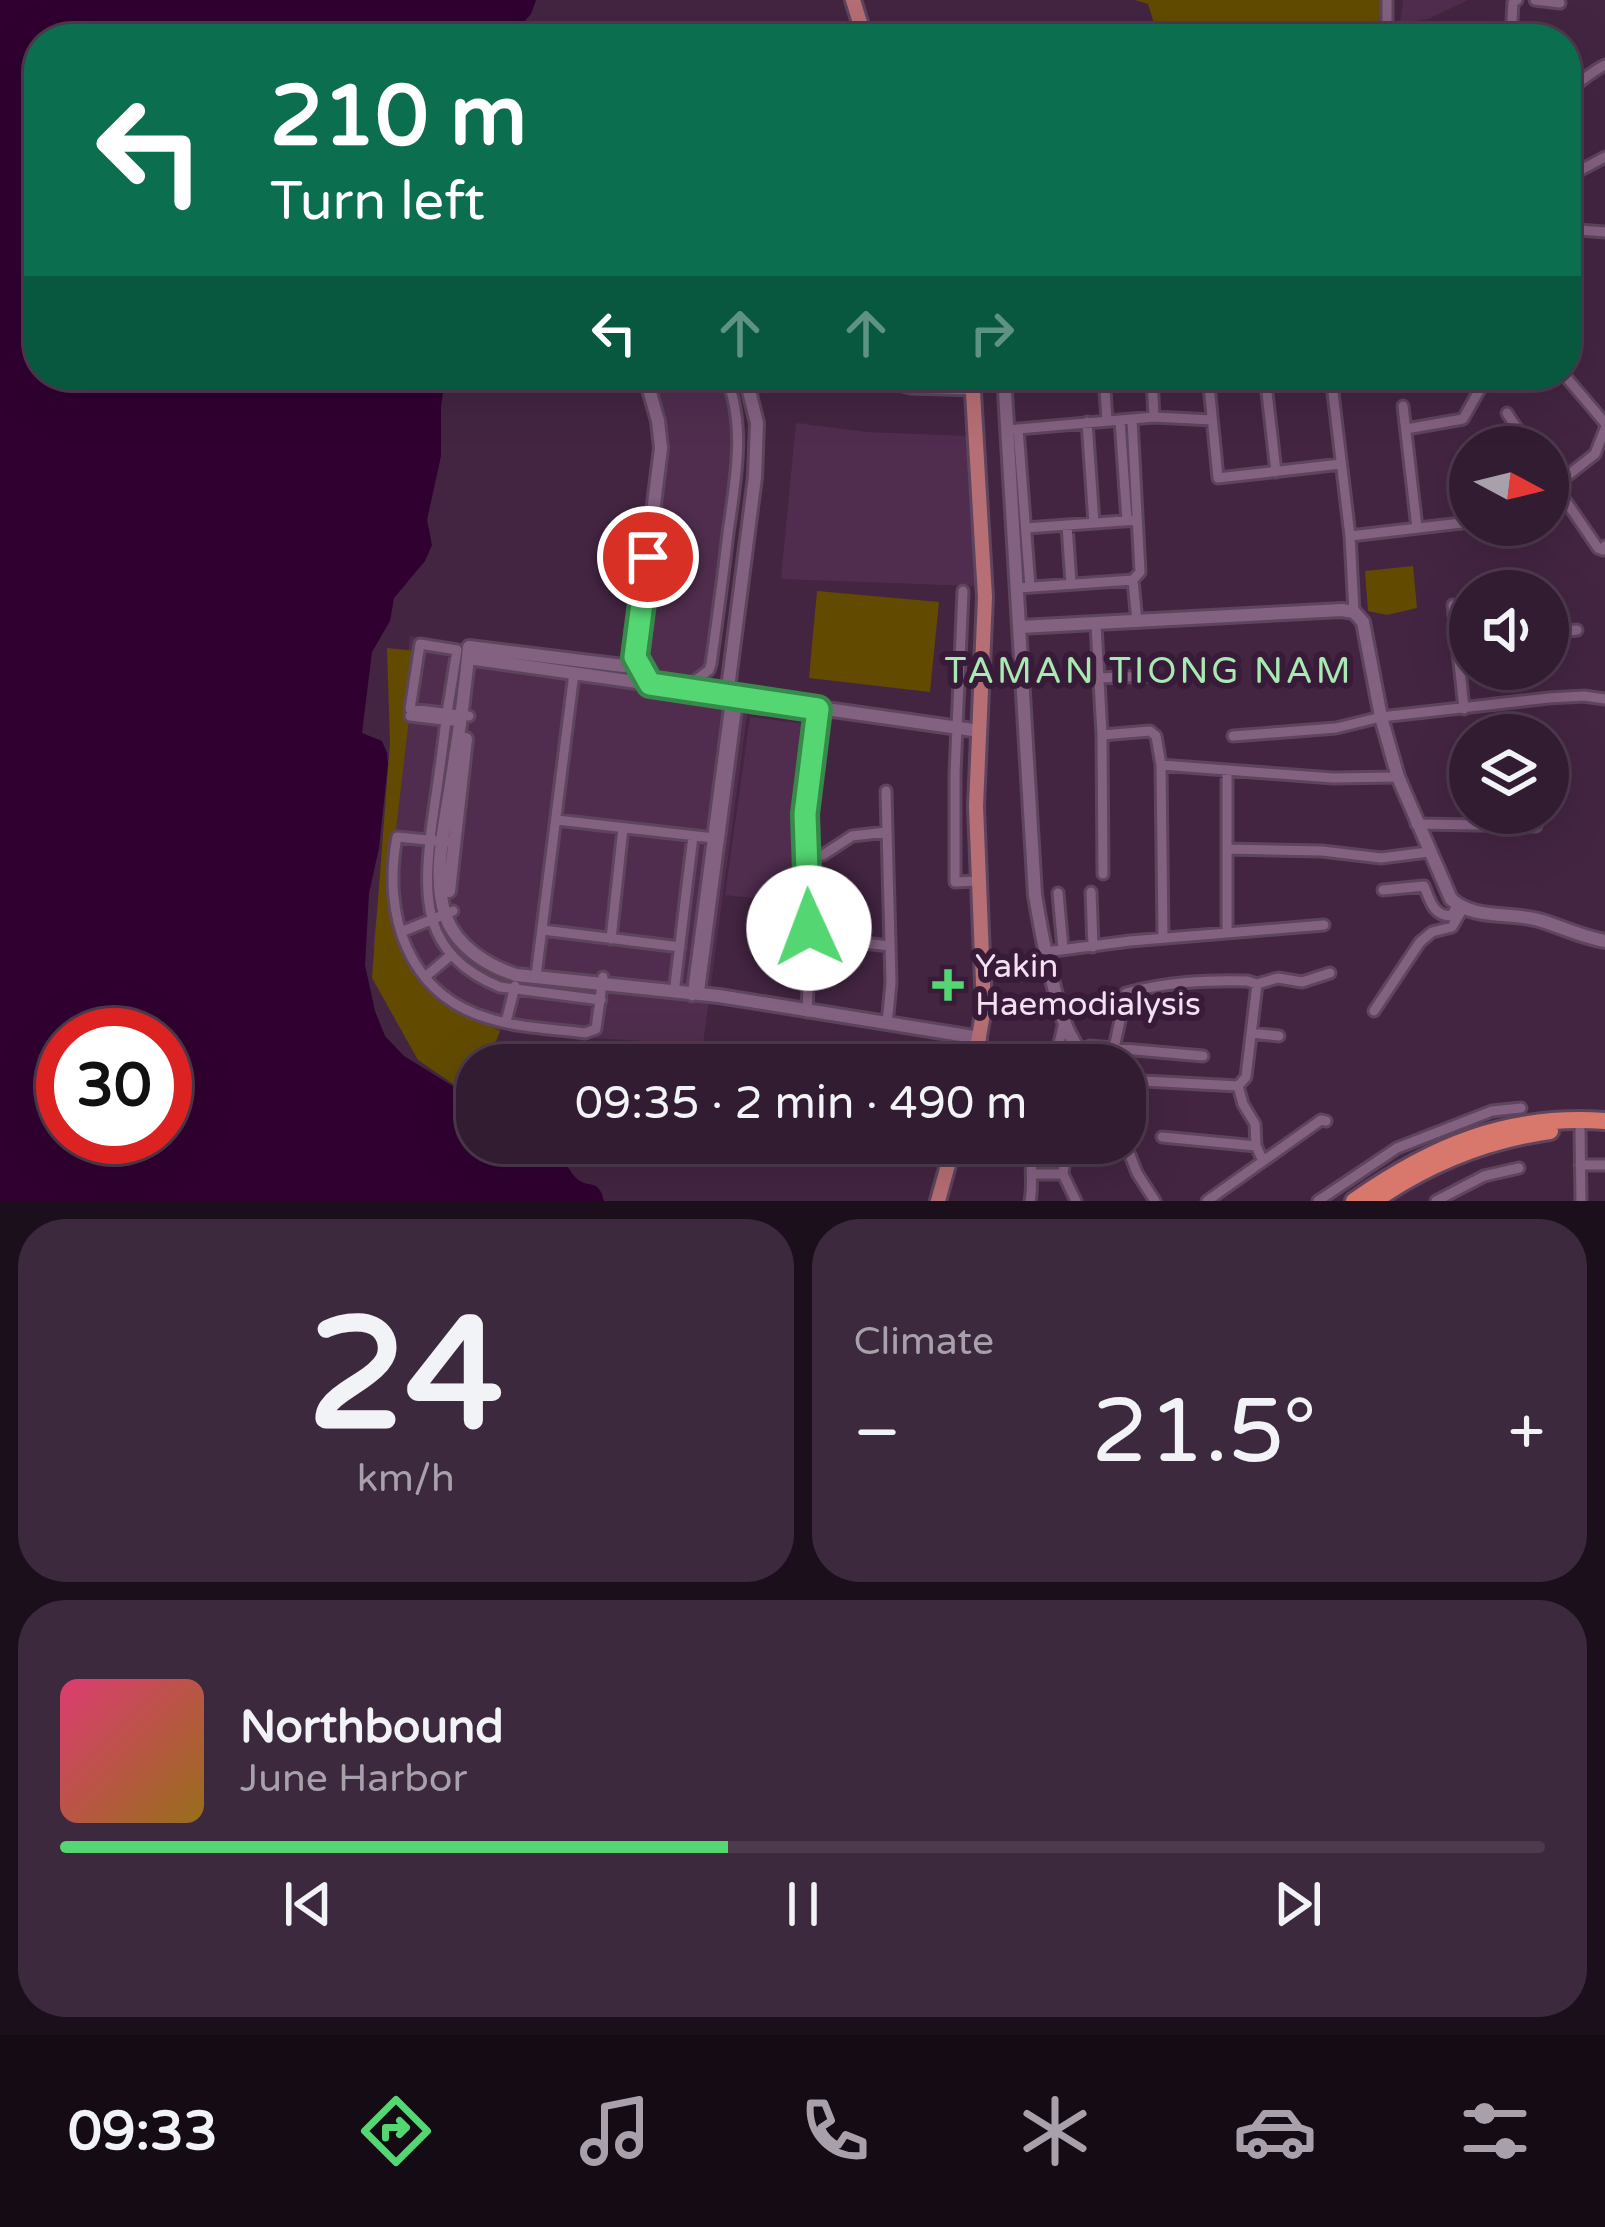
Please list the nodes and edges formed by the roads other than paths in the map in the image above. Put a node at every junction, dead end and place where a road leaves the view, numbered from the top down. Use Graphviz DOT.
graph roads {
  1 [pos="1535,0"];
  2 [pos="1560,3"];
  3 [pos="649,390"];
  4 [pos="730,390"];
  5 [pos="749,390"];
  6 [pos="973,390"];
  7 [pos="1006,390"];
  8 [pos="1105,390"];
  9 [pos="1153,390"];
  10 [pos="1209,390"];
  11 [pos="1267,390"];
  12 [pos="1333,390"];
  13 [pos="1479,390"];
  14 [pos="1576,390"];
  15 [pos="1403,406"];
  16 [pos="1507,413"];
  17 [pos="1154,417"];
  18 [pos="1212,420"];
  19 [pos="1107,421"];
  20 [pos="1126,421"];
  21 [pos="1087,422"];
  22 [pos="1515,426"];
  23 [pos="1605,426"];
  24 [pos="1406,429"];
  25 [pos="1013,430"];
  26 [pos="1341,464"];
  27 [pos="1276,472"];
  28 [pos="1569,474"];
  29 [pos="735,476"];
  30 [pos="754,477"];
  31 [pos="1569,510"];
  32 [pos="1132,520"];
  33 [pos="1094,523"];
  34 [pos="1449,524"];
  35 [pos="1067,525"];
  36 [pos="1026,528"];
  37 [pos="1417,528"];
  38 [pos="1351,536"];
  39 [pos="1605,546"];
  40 [pos="1133,580"];
  41 [pos="1071,584"];
  42 [pos="1024,588"];
  43 [pos="963,591"];
  44 [pos="1354,612"];
  45 [pos="1137,622"];
  46 [pos="1096,625"];
  47 [pos="1020,627"];
  48 [pos="1576,630"];
  49 [pos="1569,631"];
  50 [pos="474,655"];
  51 [pos="635,657"];
  52 [pos="574,673"];
  53 [pos="1150,676"];
  54 [pos="1098,678"];
  55 [pos="650,684"];
  56 [pos="684,689"];
  57 [pos="1462,690"];
  58 [pos="732,696"];
  59 [pos="1605,699"];
  60 [pos="818,709"];
  61 [pos="1464,709"];
  62 [pos="410,716"];
  63 [pos="457,717"];
  64 [pos="1381,717"];
  65 [pos="957,729"];
  66 [pos="980,731"];
  67 [pos="1102,735"];
  68 [pos="1233,736"];
  69 [pos="1161,765"];
  70 [pos="1227,770"];
  71 [pos="1397,777"];
  72 [pos="886,790"];
  73 [pos="447,801"];
  74 [pos="557,820"];
  75 [pos="1416,824"];
  76 [pos="1449,825"];
  77 [pos="623,828"];
  78 [pos="887,832"];
  79 [pos="693,836"];
  80 [pos="716,839"];
  81 [pos="442,842"];
  82 [pos="1227,849"];
  83 [pos="1428,852"];
  84 [pos="807,858"];
  85 [pos="1102,874"];
  86 [pos="977,881"];
  87 [pos="1383,890"];
  88 [pos="1091,892"];
  89 [pos="1058,893"];
  90 [pos="1460,907"];
  91 [pos="443,915"];
  92 [pos="1324,925"];
  93 [pos="543,931"];
  94 [pos="1227,931"];
  95 [pos="401,932"];
  96 [pos="810,937"];
  97 [pos="1163,938"];
  98 [pos="611,939"];
  99 [pos="1605,940"];
  100 [pos="890,946"];
  101 [pos="680,947"];
  102 [pos="1093,947"];
  103 [pos="1064,949"];
  104 [pos="1045,952"];
  105 [pos="452,955"];
  106 [pos="536,973"];
  107 [pos="1330,974"];
  108 [pos="425,977"];
  109 [pos="515,981"];
  110 [pos="603,981"];
  111 [pos="1257,983"];
  112 [pos="675,985"];
  113 [pos="699,993"];
  114 [pos="601,1000"];
  115 [pos="1374,1011"];
  116 [pos="807,1012"];
  117 [pos="506,1022"];
  118 [pos="1064,1022"];
  119 [pos="887,1024"];
  120 [pos="1251,1034"];
  121 [pos="1279,1036"];
  122 [pos="980,1038"];
  123 [pos="979,1044"];
  124 [pos="1059,1044"];
  125 [pos="1077,1044"];
  126 [pos="1115,1044"];
  127 [pos="1146,1051"];
  128 [pos="1203,1056"];
  129 [pos="1146,1081"];
  130 [pos="1238,1086"];
  131 [pos="1521,1108"];
  132 [pos="1326,1121"];
  133 [pos="1605,1121"];
  134 [pos="1580,1130"];
  135 [pos="1605,1132"];
  136 [pos="1162,1137"];
  137 [pos="1256,1146"];
  138 [pos="1263,1160"];
  139 [pos="1431,1161"];
  140 [pos="948,1164"];
  141 [pos="1032,1164"];
  142 [pos="1065,1164"];
  143 [pos="1134,1164"];
  144 [pos="1580,1165"];
  145 [pos="1605,1165"];
  146 [pos="1365,1168"];
  147 [pos="1519,1168"];
  148 [pos="1032,1174"];
  149 [pos="1064,1174"];
  150 [pos="1227,1187"];
  151 [pos="1377,1192"];
  152 [pos="1440,1198"];
  153 [pos="938,1201"];
  154 [pos="1030,1201"];
  155 [pos="1076,1201"];
  156 [pos="1155,1201"];
  157 [pos="1207,1201"];
  158 [pos="1237,1201"];
  159 [pos="1318,1201"];
  160 [pos="1354,1201"];
  161 [pos="1580,1201"];
  1 -- 2 [label="street"];
  3 -- 51 [label="street"];
  4 -- 29 [label="street"];
  5 -- 30 [label="street"];
  6 -- 66 [label="main road"];
  7 -- 25 [label="street"];
  8 -- 19 [label="street"];
  9 -- 17 [label="street"];
  10 -- 18 [label="street"];
  11 -- 27 [label="street"];
  12 -- 26 [label="street"];
  13 -- 24 [label="street"];
  14 -- 23 [label="street"];
  15 -- 24 [label="street"];
  16 -- 22 [label="street"];
  17 -- 18 [label="street"];
  17 -- 20 [label="street"];
  18 -- 27 [label="street"];
  19 -- 20 [label="street"];
  19 -- 21 [label="street"];
  20 -- 32 [label="street"];
  21 -- 25 [label="street"];
  21 -- 33 [label="street"];
  23 -- 28 [label="street"];
  24 -- 37 [label="street"];
  25 -- 36 [label="street"];
  25 -- 42 [label="street"];
  26 -- 27 [label="street"];
  26 -- 38 [label="street"];
  29 -- 30 [label="street"];
  29 -- 56 [label="street"];
  30 -- 58 [label="street"];
  31 -- 39 [label="street"];
  32 -- 33 [label="street"];
  32 -- 40 [label="street"];
  33 -- 35 [label="street"];
  34 -- 37 [label="street"];
  35 -- 36 [label="street"];
  35 -- 41 [label="street"];
  36 -- 42 [label="street"];
  37 -- 38 [label="street"];
  38 -- 44 [label="street"];
  40 -- 41 [label="street"];
  40 -- 45 [label="street"];
  41 -- 42 [label="street"];
  42 -- 47 [label="street"];
  43 -- 65 [label="street"];
  44 -- 45 [label="street"];
  44 -- 64 [label="street"];
  45 -- 46 [label="street"];
  46 -- 47 [label="street"];
  46 -- 54 [label="street"];
  47 -- 104 [label="street"];
  48 -- 49 [label="street"];
  50 -- 51 [label="street"];
  50 -- 52 [label="street"];
  50 -- 63 [label="street"];
  51 -- 55 [label="street"];
  52 -- 55 [label="street"];
  52 -- 74 [label="street"];
  53 -- 54 [label="street"];
  54 -- 67 [label="street"];
  55 -- 56 [label="street"];
  56 -- 58 [label="street"];
  57 -- 61 [label="street"];
  58 -- 60 [label="street"];
  58 -- 80 [label="street"];
  59 -- 61 [label="street"];
  60 -- 65 [label="street"];
  60 -- 84 [label="street"];
  61 -- 64 [label="street"];
  62 -- 63 [label="street"];
  63 -- 63 [label="street"];
  63 -- 73 [label="street"];
  63 -- 73 [label="street"];
  64 -- 68 [label="street"];
  64 -- 71 [label="street"];
  65 -- 66 [label="street"];
  65 -- 86 [label="street"];
  66 -- 86 [label="main road"];
  67 -- 69 [label="street"];
  67 -- 85 [label="street"];
  69 -- 70 [label="street"];
  69 -- 97 [label="street"];
  70 -- 71 [label="street"];
  70 -- 82 [label="street"];
  71 -- 75 [label="street"];
  72 -- 78 [label="street"];
  73 -- 81 [label="street"];
  73 -- 81 [label="street"];
  74 -- 77 [label="street"];
  74 -- 93 [label="street"];
  75 -- 76 [label="street"];
  75 -- 83 [label="street"];
  77 -- 79 [label="street"];
  77 -- 98 [label="street"];
  78 -- 84 [label="street"];
  78 -- 100 [label="street"];
  79 -- 80 [label="street"];
  79 -- 101 [label="street"];
  80 -- 113 [label="street"];
  81 -- 91 [label="street"];
  81 -- 91 [label="street"];
  81 -- 95 [label="street"];
  82 -- 83 [label="street"];
  82 -- 94 [label="street"];
  83 -- 90 [label="street"];
  84 -- 96 [label="street"];
  86 -- 122 [label="main road"];
  87 -- 90 [label="street"];
  88 -- 102 [label="street"];
  89 -- 103 [label="street"];
  90 -- 99 [label="street"];
  90 -- 115 [label="street"];
  91 -- 95 [label="street"];
  91 -- 105 [label="street"];
  91 -- 106 [label="street"];
  91 -- 109 [label="street"];
  92 -- 94 [label="street"];
  93 -- 98 [label="street"];
  93 -- 106 [label="street"];
  94 -- 97 [label="street"];
  95 -- 108 [label="street"];
  96 -- 100 [label="street"];
  96 -- 116 [label="street"];
  97 -- 102 [label="street"];
  98 -- 101 [label="street"];
  100 -- 119 [label="street"];
  101 -- 112 [label="street"];
  102 -- 103 [label="street"];
  103 -- 104 [label="street"];
  104 -- 118 [label="street"];
  105 -- 108 [label="street"];
  105 -- 109 [label="street"];
  106 -- 109 [label="street"];
  106 -- 110 [label="street"];
  107 -- 111 [label="street"];
  108 -- 117 [label="street"];
  109 -- 114 [label="street"];
  109 -- 117 [label="street"];
  110 -- 112 [label="street"];
  110 -- 113 [label="street"];
  110 -- 114 [label="street"];
  111 -- 120 [label="street"];
  111 -- 126 [label="street"];
  112 -- 113 [label="street"];
  113 -- 116 [label="street"];
  114 -- 117 [label="street"];
  116 -- 119 [label="street"];
  118 -- 124 [label="street"];
  118 -- 125 [label="street"];
  119 -- 122 [label="street"];
  120 -- 121 [label="street"];
  120 -- 130 [label="street"];
  122 -- 123 [label="main road"];
  127 -- 128 [label="street"];
  129 -- 130 [label="street"];
  130 -- 137 [label="street"];
  131 -- 146 [label="street"];
  132 -- 138 [label="street"];
  133 -- 139 [label="highway"];
  134 -- 135 [label="highway"];
  134 -- 139 [label="highway"];
  134 -- 144 [label="street"];
  136 -- 137 [label="street"];
  137 -- 138 [label="street"];
  138 -- 150 [label="street"];
  139 -- 151 [label="highway"];
  139 -- 152 [label="street"];
  140 -- 153 [label="main road"];
  141 -- 148 [label="street"];
  142 -- 149 [label="street"];
  143 -- 156 [label="street"];
  144 -- 145 [label="street"];
  144 -- 161 [label="street"];
  146 -- 151 [label="street"];
  146 -- 159 [label="street"];
  147 -- 152 [label="street"];
  148 -- 149 [label="street"];
  148 -- 154 [label="street"];
  149 -- 155 [label="street"];
  150 -- 157 [label="street"];
  150 -- 158 [label="street"];
  151 -- 160 [label="highway"];
}
